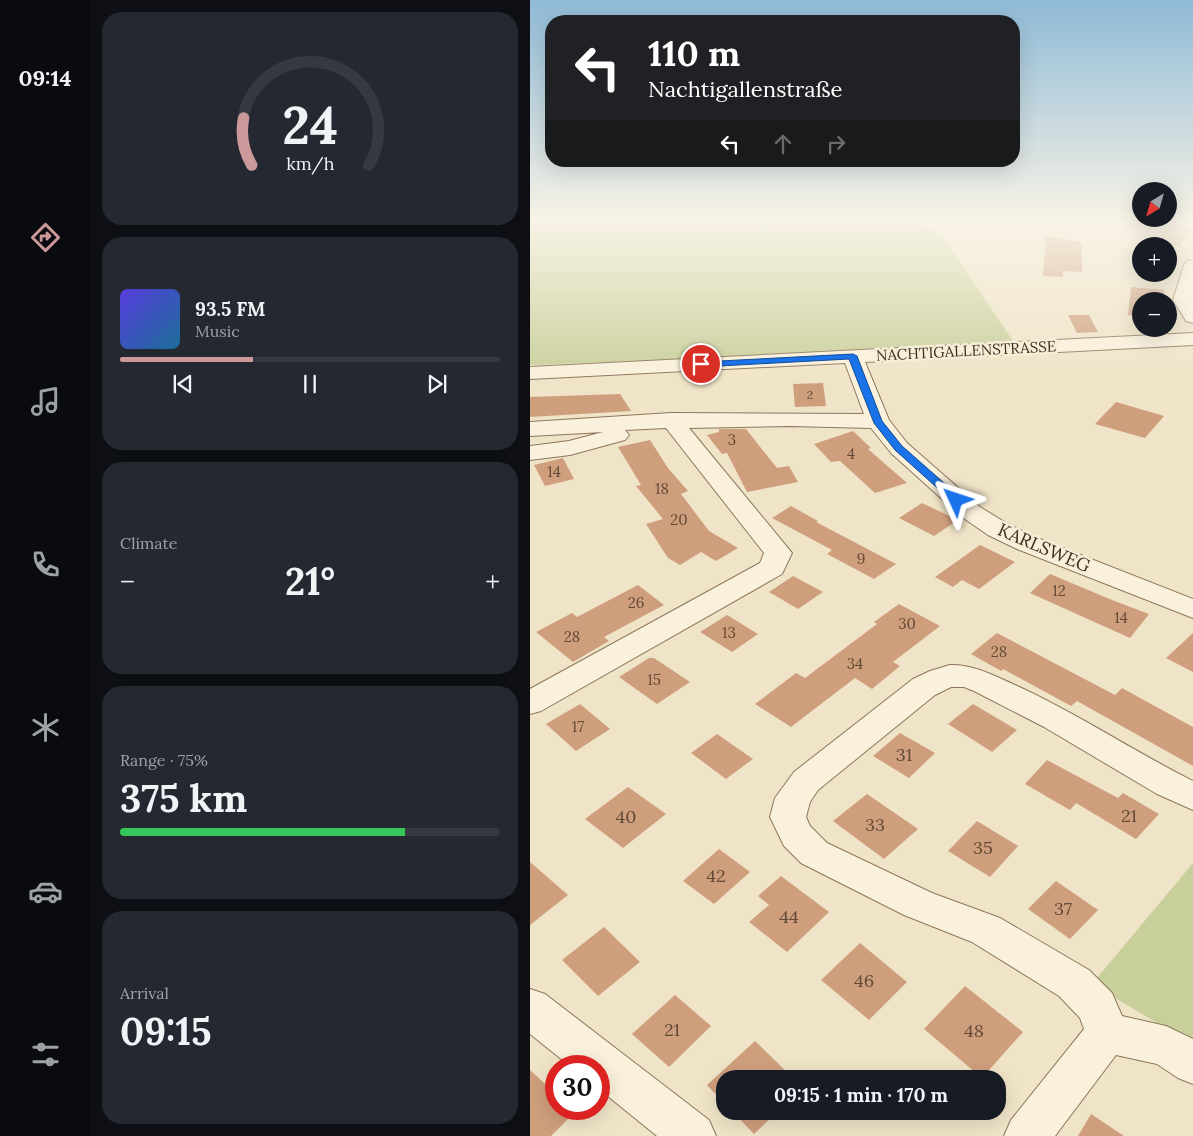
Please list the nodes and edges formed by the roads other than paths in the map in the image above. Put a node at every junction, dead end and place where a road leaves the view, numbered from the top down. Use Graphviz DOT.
graph roads {
  1 [pos="1190,275"];
  2 [pos="1193,317"];
  3 [pos="1193,339"];
  4 [pos="853,356"];
  5 [pos="530,373"];
  6 [pos="671,420"];
  7 [pos="878,421"];
  8 [pos="530,429"];
  9 [pos="530,453"];
  10 [pos="1193,609"];
  11 [pos="530,703"];
  12 [pos="1193,797"];
  13 [pos="530,1008"];
  14 [pos="1107,1033"];
  15 [pos="1193,1063"];
  16 [pos="693,1136"];
  17 [pos="1026,1136"];
  1 -- 2 [label="street"];
  3 -- 4 [label="street, NACHTIGALLENSTRASSE"];
  4 -- 5 [label="street, NACHTIGALLENSTRASSE"];
  4 -- 7 [label="street, KARLSWEG"];
  6 -- 7 [label="street"];
  6 -- 8 [label="street"];
  6 -- 9 [label="street"];
  6 -- 11 [label="street"];
  7 -- 10 [label="street, KARLSWEG"];
  12 -- 14 [label="street"];
  13 -- 16 [label="street"];
  14 -- 15 [label="street"];
  14 -- 17 [label="street"];
}
